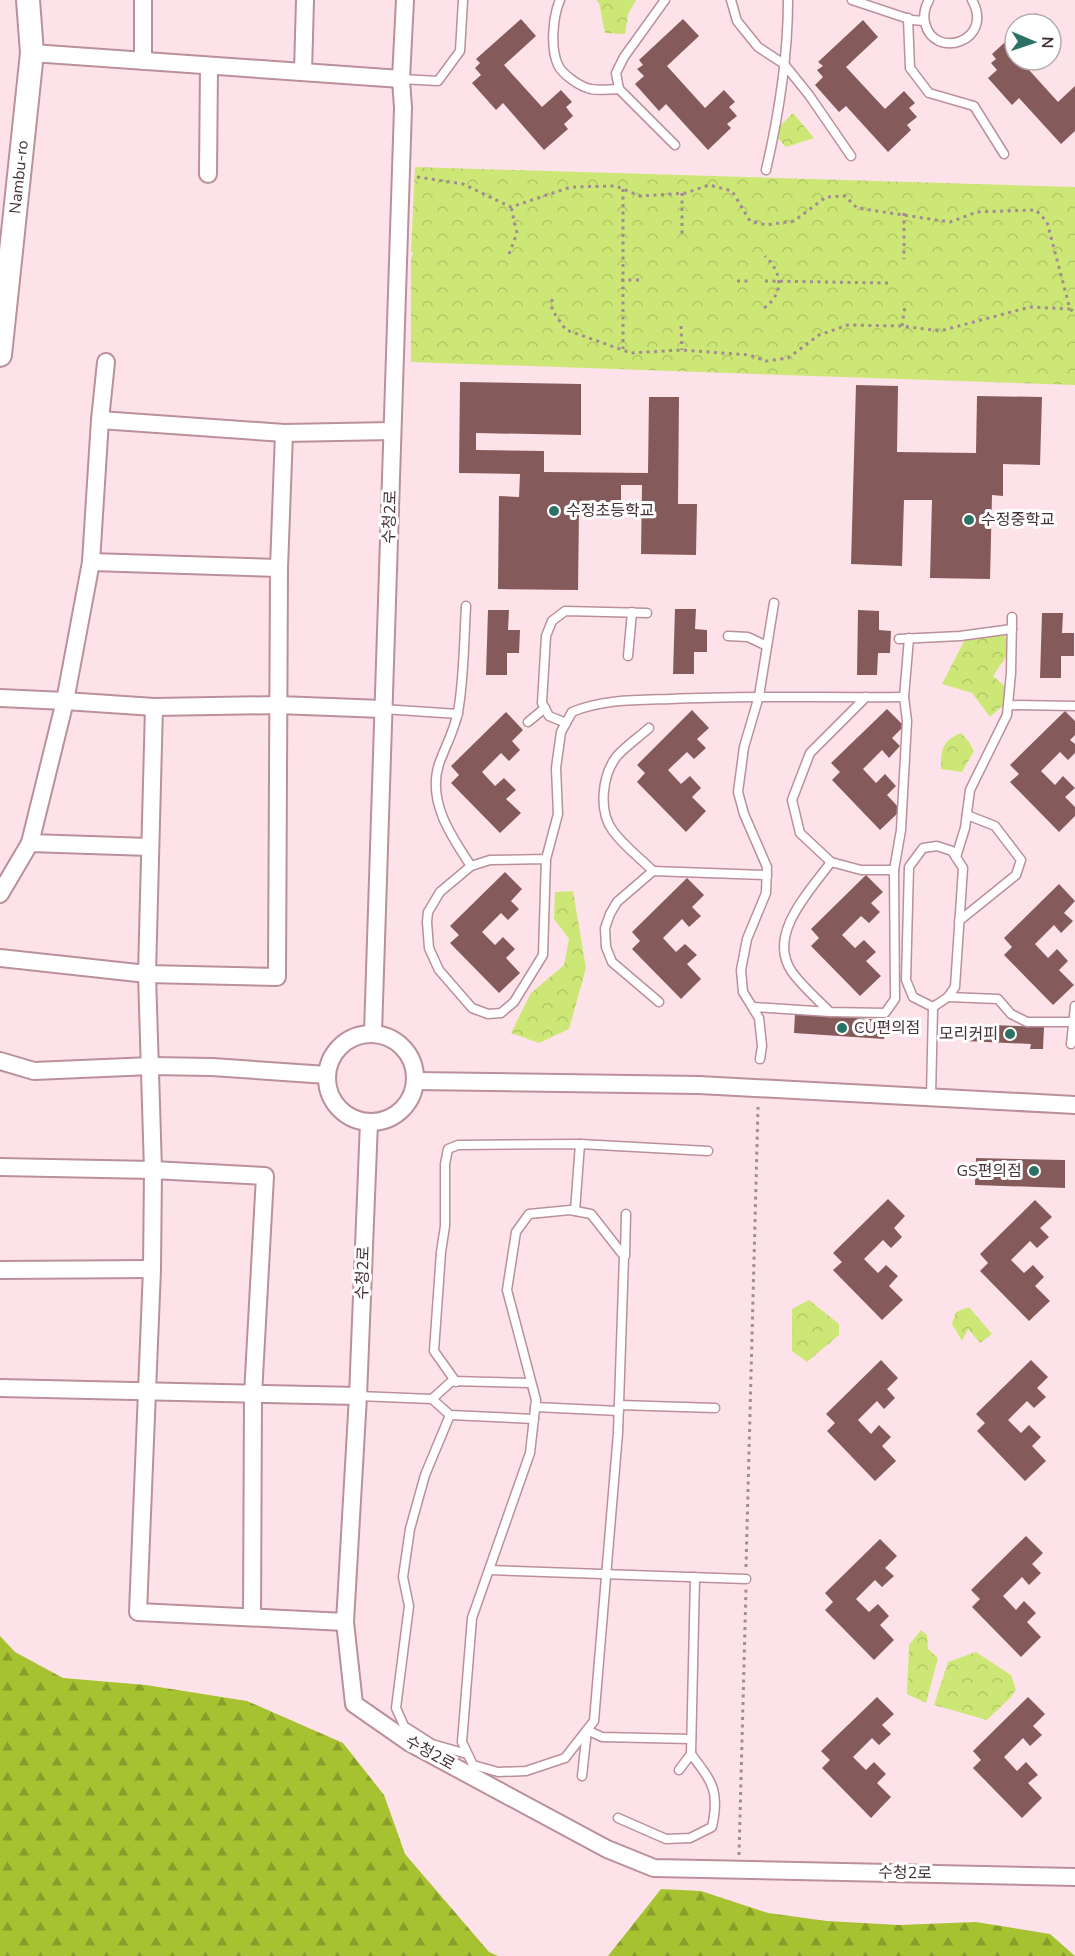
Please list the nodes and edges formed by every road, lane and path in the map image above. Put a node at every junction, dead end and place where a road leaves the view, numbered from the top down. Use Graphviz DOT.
graph roads {
  1 [pos="28,0"];
  2 [pos="143,0"];
  3 [pos="305,0"];
  4 [pos="405,0"];
  5 [pos="463,0"];
  6 [pos="560,0"];
  7 [pos="665,0"];
  8 [pos="731,0"];
  9 [pos="788,0"];
  10 [pos="852,0"];
  11 [pos="929,0"];
  12 [pos="972,0"];
  13 [pos="985,0"];
  14 [pos="977,9"];
  15 [pos="908,18"];
  16 [pos="924,21"];
  17 [pos="32,53"];
  18 [pos="143,61"];
  19 [pos="784,64"];
  20 [pos="209,66"];
  21 [pos="303,72"];
  22 [pos="401,79"];
  23 [pos="619,89"];
  24 [pos="675,145"];
  25 [pos="1004,154"];
  26 [pos="851,156"];
  27 [pos="766,170"];
  28 [pos="208,174"];
  29 [pos="409,177"];
  30 [pos="623,189"];
  31 [pos="682,193"];
  32 [pos="512,207"];
  33 [pos="904,213"];
  34 [pos="682,234"];
  35 [pos="509,254"];
  36 [pos="765,256"];
  37 [pos="904,259"];
  38 [pos="622,280"];
  39 [pos="643,280"];
  40 [pos="737,281"];
  41 [pos="749,281"];
  42 [pos="765,281"];
  43 [pos="779,281"];
  44 [pos="888,283"];
  45 [pos="552,299"];
  46 [pos="905,306"];
  47 [pos="764,308"];
  48 [pos="1070,309"];
  49 [pos="1075,313"];
  50 [pos="681,326"];
  51 [pos="902,326"];
  52 [pos="623,350"];
  53 [pos="682,350"];
  54 [pos="0,355"];
  55 [pos="106,362"];
  56 [pos="100,420"];
  57 [pos="392,431"];
  58 [pos="284,433"];
  59 [pos="91,562"];
  60 [pos="279,568"];
  61 [pos="774,603"];
  62 [pos="466,606"];
  63 [pos="632,612"];
  64 [pos="647,612"];
  65 [pos="1012,617"];
  66 [pos="1012,629"];
  67 [pos="728,636"];
  68 [pos="909,638"];
  69 [pos="899,639"];
  70 [pos="767,646"];
  71 [pos="628,656"];
  72 [pos="759,696"];
  73 [pos="904,697"];
  74 [pos="0,698"];
  75 [pos="866,698"];
  76 [pos="65,701"];
  77 [pos="278,705"];
  78 [pos="1008,705"];
  79 [pos="1075,706"];
  80 [pos="154,707"];
  81 [pos="545,708"];
  82 [pos="383,709"];
  83 [pos="458,714"];
  84 [pos="528,723"];
  85 [pos="566,723"];
  86 [pos="649,728"];
  87 [pos="967,815"];
  88 [pos="30,843"];
  89 [pos="149,847"];
  90 [pos="956,857"];
  91 [pos="546,860"];
  92 [pos="831,862"];
  93 [pos="471,866"];
  94 [pos="894,870"];
  95 [pos="653,872"];
  96 [pos="767,875"];
  97 [pos="0,894"];
  98 [pos="959,921"];
  99 [pos="0,958"];
  100 [pos="147,974"];
  101 [pos="910,990"];
  102 [pos="895,991"];
  103 [pos="948,997"];
  104 [pos="659,1002"];
  105 [pos="1075,1006"];
  106 [pos="754,1007"];
  107 [pos="933,1007"];
  108 [pos="830,1012"];
  109 [pos="1074,1022"];
  110 [pos="373,1033"];
  111 [pos="1071,1044"];
  112 [pos="760,1059"];
  113 [pos="0,1061"];
  114 [pos="151,1066"];
  115 [pos="327,1075"];
  116 [pos="415,1081"];
  117 [pos="931,1098"];
  118 [pos="1075,1105"];
  119 [pos="758,1107"];
  120 [pos="369,1122"];
  121 [pos="580,1144"];
  122 [pos="708,1151"];
  123 [pos="0,1167"];
  124 [pos="153,1170"];
  125 [pos="575,1211"];
  126 [pos="626,1215"];
  127 [pos="624,1257"];
  128 [pos="152,1269"];
  129 [pos="0,1270"];
  130 [pos="456,1382"];
  131 [pos="531,1383"];
  132 [pos="0,1388"];
  133 [pos="147,1390"];
  134 [pos="253,1395"];
  135 [pos="358,1396"];
  136 [pos="432,1399"];
  137 [pos="535,1407"];
  138 [pos="619,1408"];
  139 [pos="716,1408"];
  140 [pos="450,1415"];
  141 [pos="534,1419"];
  142 [pos="489,1570"];
  143 [pos="606,1575"];
  144 [pos="695,1577"];
  145 [pos="746,1579"];
  146 [pos="252,1617"];
  147 [pos="345,1622"];
  148 [pos="587,1730"];
  149 [pos="691,1739"];
  150 [pos="467,1754"];
  151 [pos="691,1754"];
  152 [pos="679,1770"];
  153 [pos="582,1776"];
  154 [pos="618,1818"];
  155 [pos="738,1869"];
  156 [pos="1075,1877"];
  1 -- 17 [label="main road, Nambu-ro"];
  2 -- 18 [label="street"];
  3 -- 21 [label="street"];
  4 -- 22 [label="street, 수청2로"];
  5 -- 22 [label="lane"];
  6 -- 23 [label="lane"];
  7 -- 23 [label="lane"];
  8 -- 19 [label="lane"];
  9 -- 19 [label="lane"];
  10 -- 15 [label="lane"];
  11 -- 16 [label="lane"];
  12 -- 14 [label="lane"];
  13 -- 14 [label="lane"];
  14 -- 16 [label="lane"];
  15 -- 16 [label="lane"];
  15 -- 25 [label="lane"];
  17 -- 18 [label="street"];
  17 -- 54 [label="main road, Nambu-ro"];
  18 -- 20 [label="street"];
  19 -- 26 [label="lane"];
  19 -- 27 [label="lane"];
  20 -- 21 [label="street"];
  20 -- 28 [label="street"];
  21 -- 22 [label="street"];
  22 -- 57 [label="street, 수청2로"];
  23 -- 24 [label="lane"];
  29 -- 32 [label="path"];
  30 -- 31 [label="path"];
  30 -- 32 [label="path"];
  30 -- 38 [label="path"];
  31 -- 33 [label="path"];
  31 -- 34 [label="path"];
  32 -- 35 [label="path"];
  33 -- 37 [label="path"];
  33 -- 48 [label="path"];
  36 -- 43 [label="path"];
  38 -- 39 [label="path"];
  38 -- 52 [label="path"];
  40 -- 41 [label="path"];
  42 -- 43 [label="path"];
  43 -- 44 [label="path"];
  43 -- 47 [label="path"];
  45 -- 52 [label="path"];
  46 -- 51 [label="path"];
  48 -- 49 [label="path"];
  48 -- 51 [label="path"];
  50 -- 53 [label="path"];
  51 -- 53 [label="path"];
  52 -- 53 [label="path"];
  55 -- 56 [label="street"];
  56 -- 58 [label="street"];
  56 -- 59 [label="street"];
  57 -- 58 [label="street"];
  57 -- 82 [label="street, 수청2로"];
  58 -- 60 [label="street"];
  59 -- 60 [label="street"];
  59 -- 76 [label="street"];
  60 -- 77 [label="street"];
  61 -- 70 [label="lane"];
  62 -- 83 [label="lane"];
  63 -- 64 [label="lane"];
  63 -- 71 [label="lane"];
  63 -- 81 [label="lane"];
  65 -- 66 [label="lane"];
  66 -- 68 [label="lane"];
  66 -- 78 [label="lane"];
  67 -- 70 [label="lane"];
  68 -- 69 [label="lane"];
  68 -- 73 [label="lane"];
  70 -- 72 [label="lane"];
  72 -- 75 [label="lane"];
  72 -- 85 [label="lane"];
  72 -- 96 [label="lane"];
  73 -- 75 [label="lane"];
  73 -- 94 [label="lane"];
  74 -- 76 [label="street"];
  75 -- 92 [label="lane"];
  76 -- 80 [label="street"];
  76 -- 88 [label="street"];
  77 -- 80 [label="street"];
  77 -- 82 [label="street"];
  77 -- 100 [label="street"];
  78 -- 79 [label="lane"];
  78 -- 87 [label="lane"];
  80 -- 89 [label="street"];
  81 -- 84 [label="lane"];
  81 -- 85 [label="lane"];
  82 -- 83 [label="lane"];
  82 -- 110 [label="street, 수청2로"];
  83 -- 93 [label="lane"];
  85 -- 91 [label="lane"];
  86 -- 95 [label="lane"];
  87 -- 90 [label="lane"];
  87 -- 98 [label="lane"];
  88 -- 89 [label="street"];
  88 -- 97 [label="street"];
  89 -- 100 [label="street"];
  90 -- 98 [label="lane"];
  90 -- 101 [label="lane"];
  91 -- 93 [label="lane"];
  91 -- 93 [label="lane"];
  92 -- 94 [label="lane"];
  92 -- 108 [label="lane"];
  94 -- 102 [label="lane"];
  95 -- 96 [label="lane"];
  95 -- 104 [label="lane"];
  96 -- 106 [label="lane"];
  98 -- 103 [label="lane"];
  99 -- 100 [label="street"];
  100 -- 114 [label="street"];
  101 -- 102 [label="lane"];
  101 -- 107 [label="lane"];
  102 -- 108 [label="lane"];
  103 -- 107 [label="lane"];
  103 -- 109 [label="lane"];
  105 -- 109 [label="lane"];
  106 -- 108 [label="lane"];
  106 -- 112 [label="lane"];
  107 -- 117 [label="lane"];
  109 -- 111 [label="lane"];
  110 -- 115 [label="street"];
  110 -- 116 [label="street"];
  113 -- 114 [label="street"];
  114 -- 115 [label="street"];
  114 -- 124 [label="street"];
  115 -- 120 [label="street"];
  116 -- 117 [label="street"];
  116 -- 120 [label="street"];
  117 -- 118 [label="street"];
  119 -- 145 [label="path"];
  120 -- 135 [label="street, 수청2로"];
  121 -- 122 [label="lane"];
  121 -- 125 [label="lane"];
  121 -- 130 [label="lane"];
  123 -- 124 [label="street"];
  124 -- 128 [label="street"];
  124 -- 134 [label="street"];
  125 -- 127 [label="lane"];
  125 -- 131 [label="lane"];
  126 -- 127 [label="lane"];
  127 -- 138 [label="lane"];
  128 -- 129 [label="street"];
  128 -- 133 [label="street"];
  130 -- 131 [label="lane"];
  130 -- 136 [label="lane"];
  131 -- 137 [label="lane"];
  132 -- 133 [label="street"];
  133 -- 134 [label="street"];
  133 -- 146 [label="street"];
  134 -- 135 [label="street"];
  134 -- 146 [label="street"];
  135 -- 136 [label="lane"];
  135 -- 147 [label="street, 수청2로"];
  136 -- 140 [label="lane"];
  137 -- 138 [label="lane"];
  137 -- 141 [label="lane"];
  138 -- 139 [label="lane"];
  138 -- 143 [label="lane"];
  140 -- 141 [label="lane"];
  140 -- 150 [label="lane"];
  141 -- 142 [label="lane"];
  142 -- 143 [label="lane"];
  142 -- 150 [label="lane"];
  143 -- 144 [label="lane"];
  143 -- 148 [label="lane"];
  144 -- 145 [label="lane"];
  144 -- 149 [label="lane"];
  145 -- 155 [label="path"];
  146 -- 147 [label="street"];
  147 -- 155 [label="street, 수청2로"];
  148 -- 149 [label="lane"];
  148 -- 150 [label="lane"];
  148 -- 153 [label="lane"];
  149 -- 151 [label="lane"];
  151 -- 152 [label="lane"];
  151 -- 154 [label="lane"];
  155 -- 156 [label="street, 수청2로"];
}
